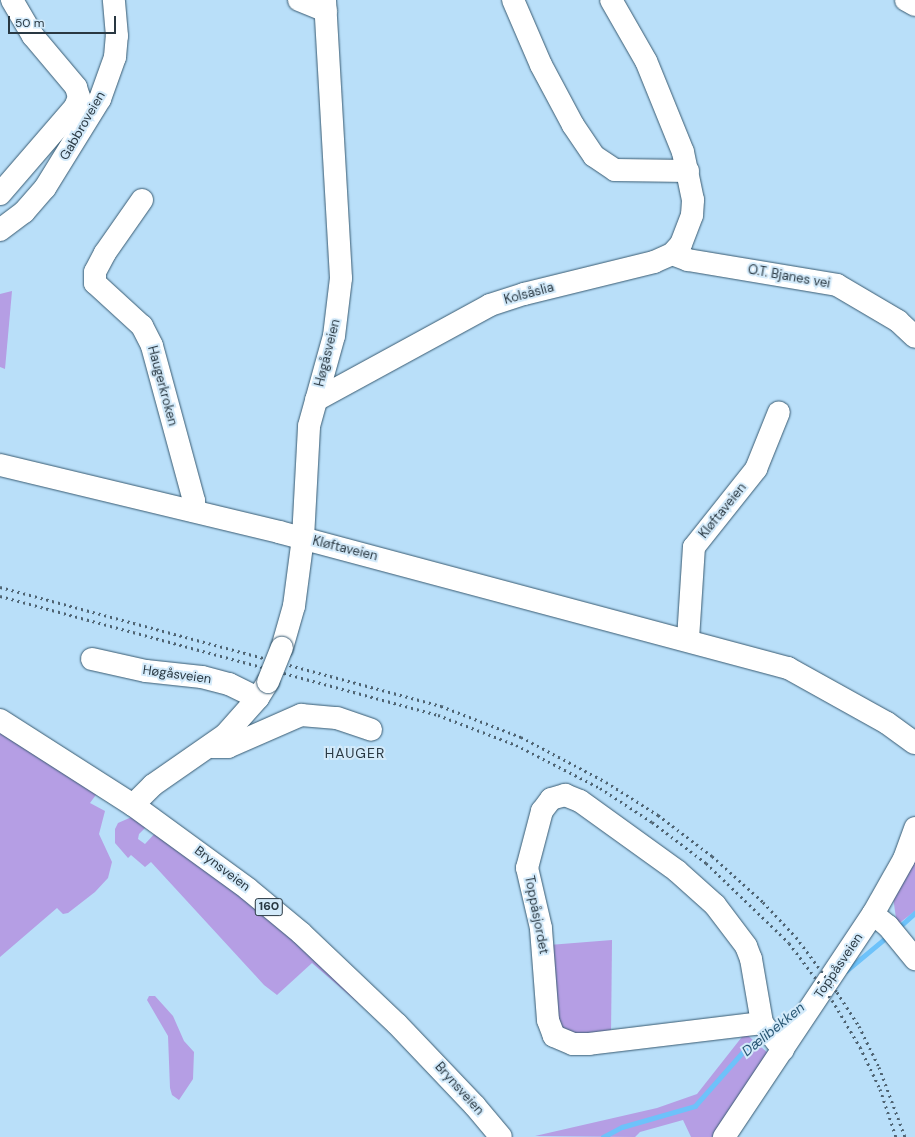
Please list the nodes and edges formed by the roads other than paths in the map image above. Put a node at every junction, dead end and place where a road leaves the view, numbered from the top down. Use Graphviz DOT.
graph roads {
  1 [pos="12,0"];
  2 [pos="114,0"];
  3 [pos="299,0"];
  4 [pos="513,0"];
  5 [pos="611,0"];
  6 [pos="906,0"];
  7 [pos="326,5"];
  8 [pos="915,5"];
  9 [pos="688,171"];
  10 [pos="0,194"];
  11 [pos="142,200"];
  12 [pos="2,225"];
  13 [pos="672,254"];
  14 [pos="915,337"];
  15 [pos="316,400"];
  16 [pos="779,412"];
  17 [pos="0,465"];
  18 [pos="193,511"];
  19 [pos="303,538"];
  20 [pos="688,639"];
  21 [pos="92,659"];
  22 [pos="263,690"];
  23 [pos="0,720"];
  24 [pos="371,730"];
  25 [pos="915,743"];
  26 [pos="211,747"];
  27 [pos="133,805"];
  28 [pos="915,828"];
  29 [pos="874,914"];
  30 [pos="915,959"];
  31 [pos="762,1023"];
  32 [pos="783,1050"];
  33 [pos="501,1137"];
  34 [pos="724,1137"];
  1 -- 10 [label="street"];
  2 -- 12 [label="street, Gabbroveien"];
  3 -- 7 [label="street"];
  4 -- 9 [label="street"];
  5 -- 9 [label="street"];
  6 -- 8 [label="street"];
  7 -- 15 [label="street, Høgåsveien"];
  9 -- 13 [label="street"];
  11 -- 18 [label="street, Haugerkroken"];
  13 -- 14 [label="street, O.T. Bjanes vei"];
  13 -- 15 [label="street, Kolsåslia"];
  15 -- 19 [label="street, Høgåsveien"];
  16 -- 20 [label="street, Kløftaveien"];
  17 -- 18 [label="street, Kløftaveien"];
  18 -- 19 [label="street, Kløftaveien"];
  19 -- 20 [label="street, Kløftaveien"];
  19 -- 22 [label="street, Høgåsveien, bridge"];
  20 -- 25 [label="street, Kløftaveien"];
  21 -- 22 [label="street, Høgåsveien"];
  22 -- 26 [label="street, Høgåsveien"];
  23 -- 27 [label="street, Brynsveien / 160"];
  24 -- 26 [label="street, Høgåsveien"];
  26 -- 27 [label="street, Høgåsveien"];
  27 -- 33 [label="street, Brynsveien / 160"];
  28 -- 29 [label="street, Toppåsveien"];
  29 -- 30 [label="street"];
  29 -- 32 [label="street, Toppåsveien"];
  31 -- 31 [label="street, Toppåsjordet"];
  31 -- 32 [label="street, Toppåsjordet"];
  32 -- 34 [label="street, Toppåsveien"];
}
